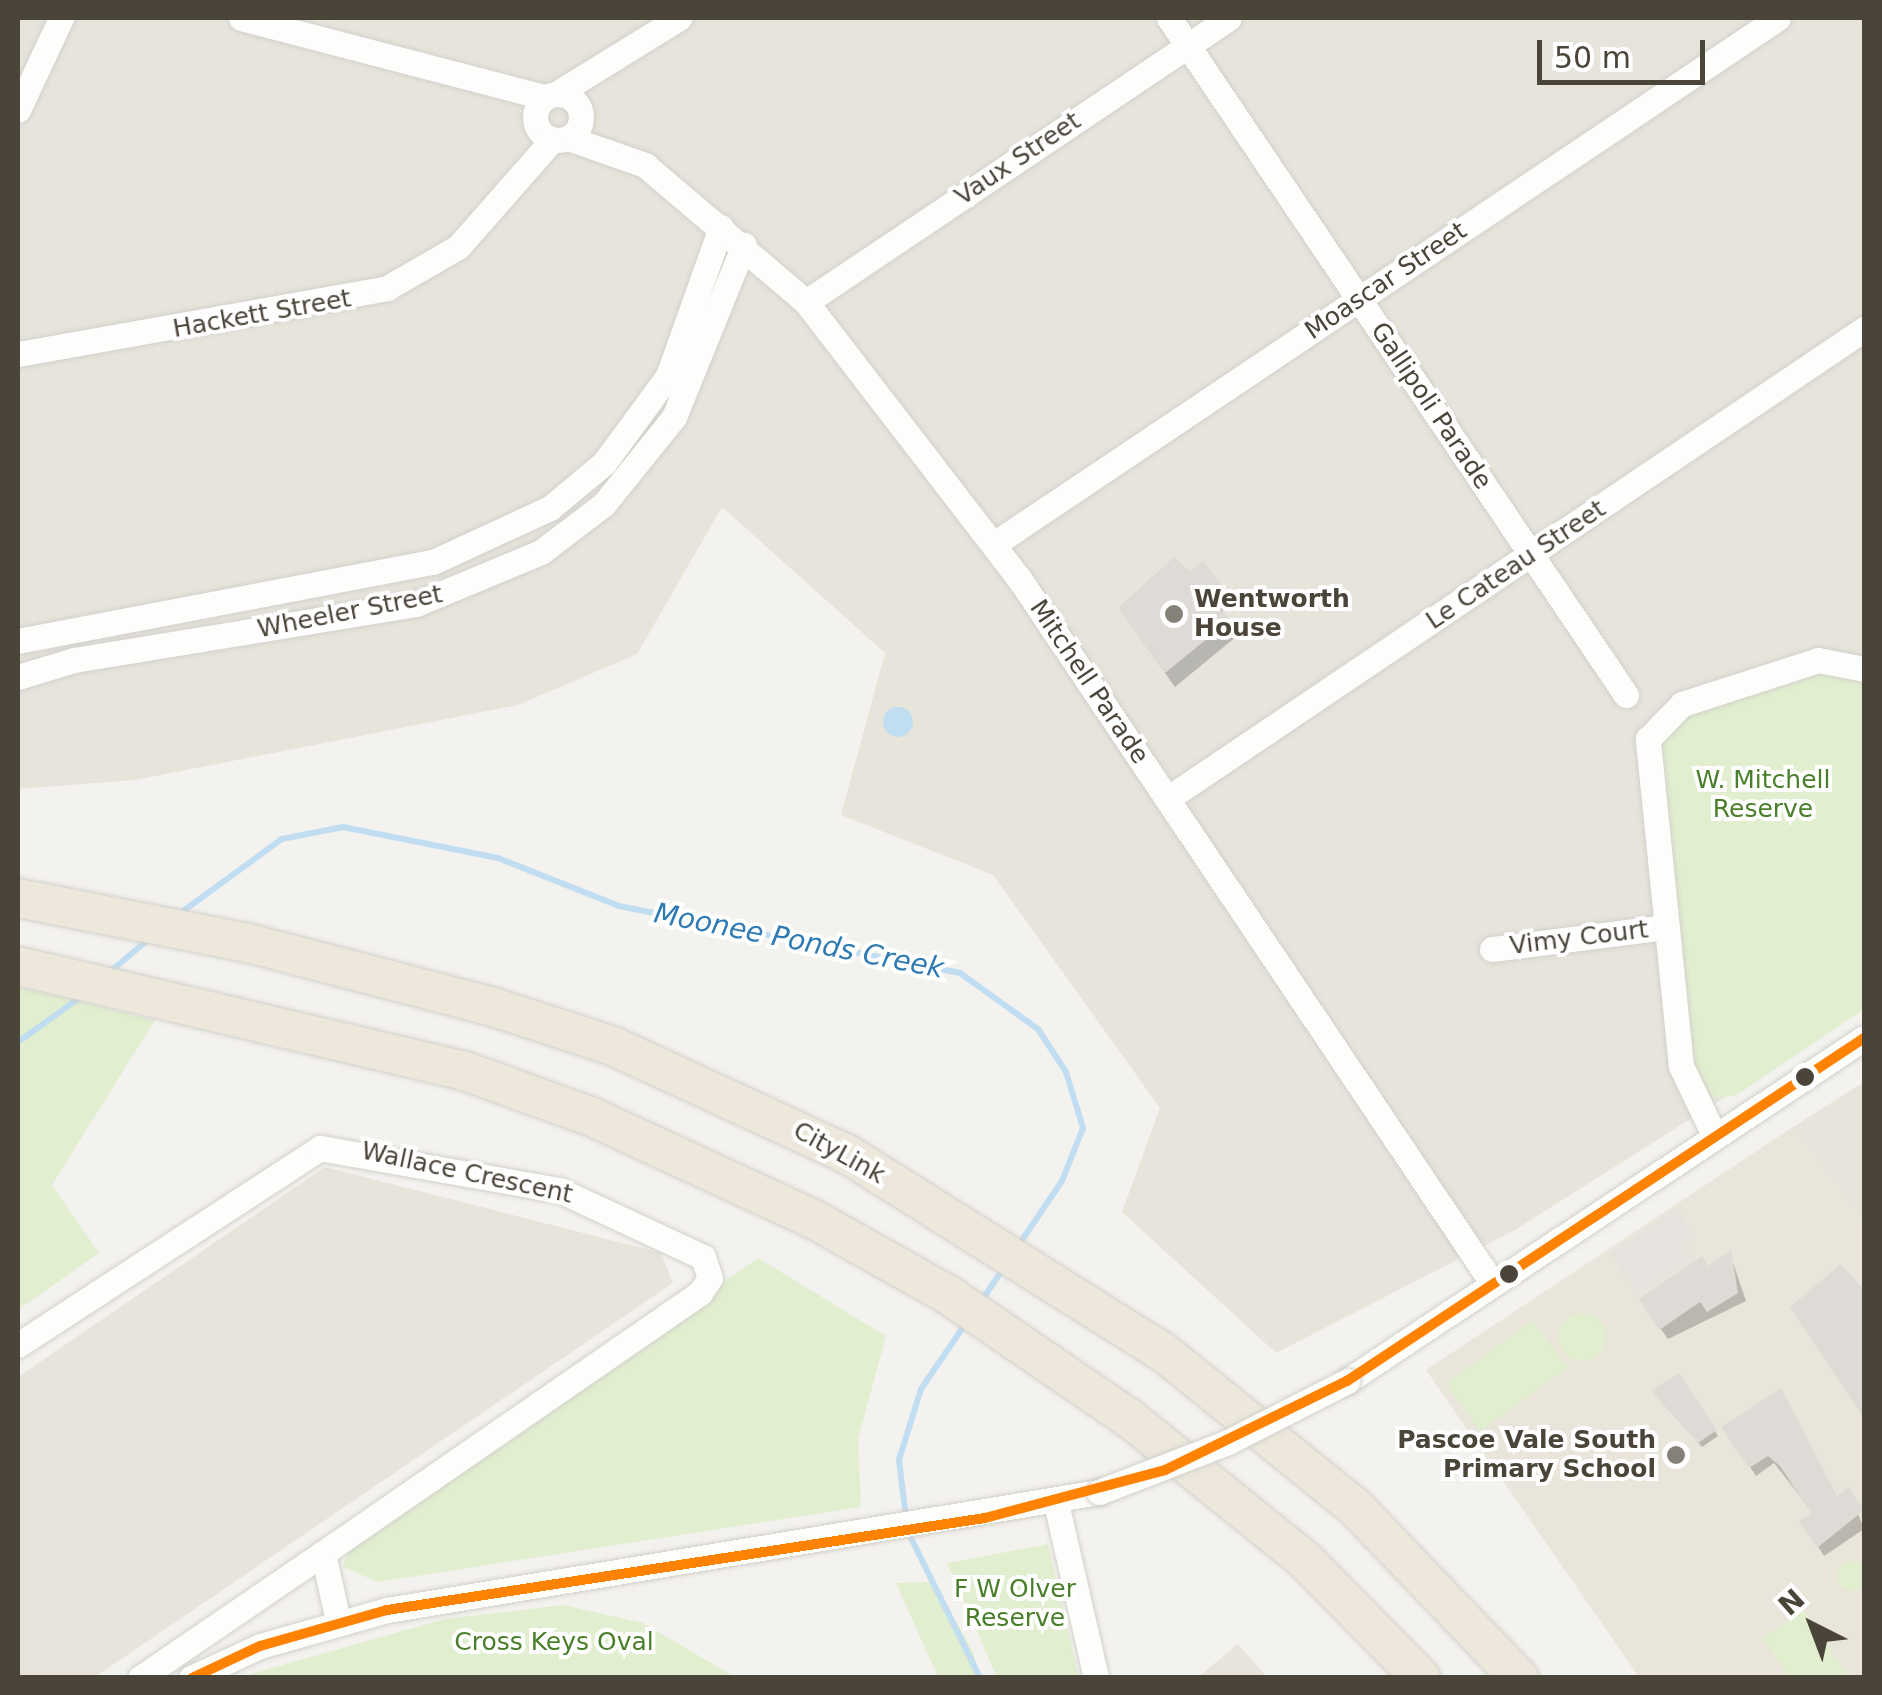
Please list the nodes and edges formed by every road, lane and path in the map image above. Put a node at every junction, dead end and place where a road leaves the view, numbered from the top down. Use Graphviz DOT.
graph roads {
  1 [pos="62,18"];
  2 [pos="242,18"];
  3 [pos="679,18"];
  4 [pos="1169,18"];
  5 [pos="1229,18"];
  6 [pos="1778,18"];
  7 [pos="1188,45"];
  8 [pos="612,63"];
  9 [pos="18,110"];
  10 [pos="580,111"];
  11 [pos="549,119"];
  12 [pos="610,146"];
  13 [pos="721,226"];
  14 [pos="744,244"];
  15 [pos="1359,300"];
  16 [pos="806,302"];
  17 [pos="1864,330"];
  18 [pos="18,354"];
  19 [pos="994,544"];
  20 [pos="1531,555"];
  21 [pos="18,642"];
  22 [pos="1864,669"];
  23 [pos="18,677"];
  24 [pos="1626,695"];
  25 [pos="1167,799"];
  26 [pos="18,884"];
  27 [pos="18,898"];
  28 [pos="86,912"];
  29 [pos="1666,927"];
  30 [pos="1492,948"];
  31 [pos="22,967"];
  32 [pos="1864,1038"];
  33 [pos="1715,1137"];
  34 [pos="1493,1284"];
  35 [pos="18,1345"];
  36 [pos="1056,1502"];
  37 [pos="324,1553"];
  38 [pos="338,1621"];
  39 [pos="140,1678"];
  40 [pos="190,1678"];
  41 [pos="1096,1678"];
  42 [pos="1421,1678"];
  43 [pos="1519,1678"];
  1 -- 9 [label="street"];
  2 -- 11 [label="street, Mitchell Parade"];
  3 -- 8 [label="street"];
  4 -- 7 [label="street, Gallipoli Parade"];
  5 -- 7 [label="street, Vaux Street"];
  6 -- 15 [label="street, Moascar Street"];
  7 -- 15 [label="street, Gallipoli Parade"];
  7 -- 16 [label="street, Vaux Street"];
  8 -- 10 [label="street"];
  8 -- 11 [label="street, Hackett Street"];
  10 -- 11 [label="street, Mitchell Parade"];
  10 -- 12 [label="street, Mitchell Parade"];
  11 -- 12 [label="street, Mitchell Parade"];
  11 -- 18 [label="street, Hackett Street"];
  12 -- 13 [label="street, Mitchell Parade"];
  13 -- 14 [label="street, Mitchell Parade"];
  13 -- 21 [label="street, Wheeler Street"];
  14 -- 16 [label="street, Mitchell Parade"];
  14 -- 23 [label="street, Wheeler Street"];
  15 -- 19 [label="street, Moascar Street"];
  15 -- 20 [label="street, Gallipoli Parade"];
  16 -- 19 [label="street, Mitchell Parade"];
  17 -- 20 [label="street, Le Cateau Street"];
  19 -- 25 [label="street, Mitchell Parade"];
  20 -- 24 [label="street, Gallipoli Parade"];
  20 -- 25 [label="street, Le Cateau Street"];
  22 -- 29 [label="street"];
  25 -- 34 [label="street, Mitchell Parade"];
  26 -- 28 [label="highway"];
  27 -- 28 [label="highway, CityLink"];
  28 -- 43 [label="highway, CityLink"];
  29 -- 30 [label="street, Vimy Court"];
  29 -- 33 [label="street"];
  31 -- 42 [label="highway"];
  32 -- 33 [label="street"];
  33 -- 34 [label="street"];
  34 -- 36 [label="street, bridge"];
  35 -- 37 [label="street, Wallace Crescent"];
  36 -- 38 [label="street"];
  36 -- 41 [label="street"];
  37 -- 38 [label="street"];
  37 -- 39 [label="street, Wallace Crescent"];
  38 -- 40 [label="street"];
}
